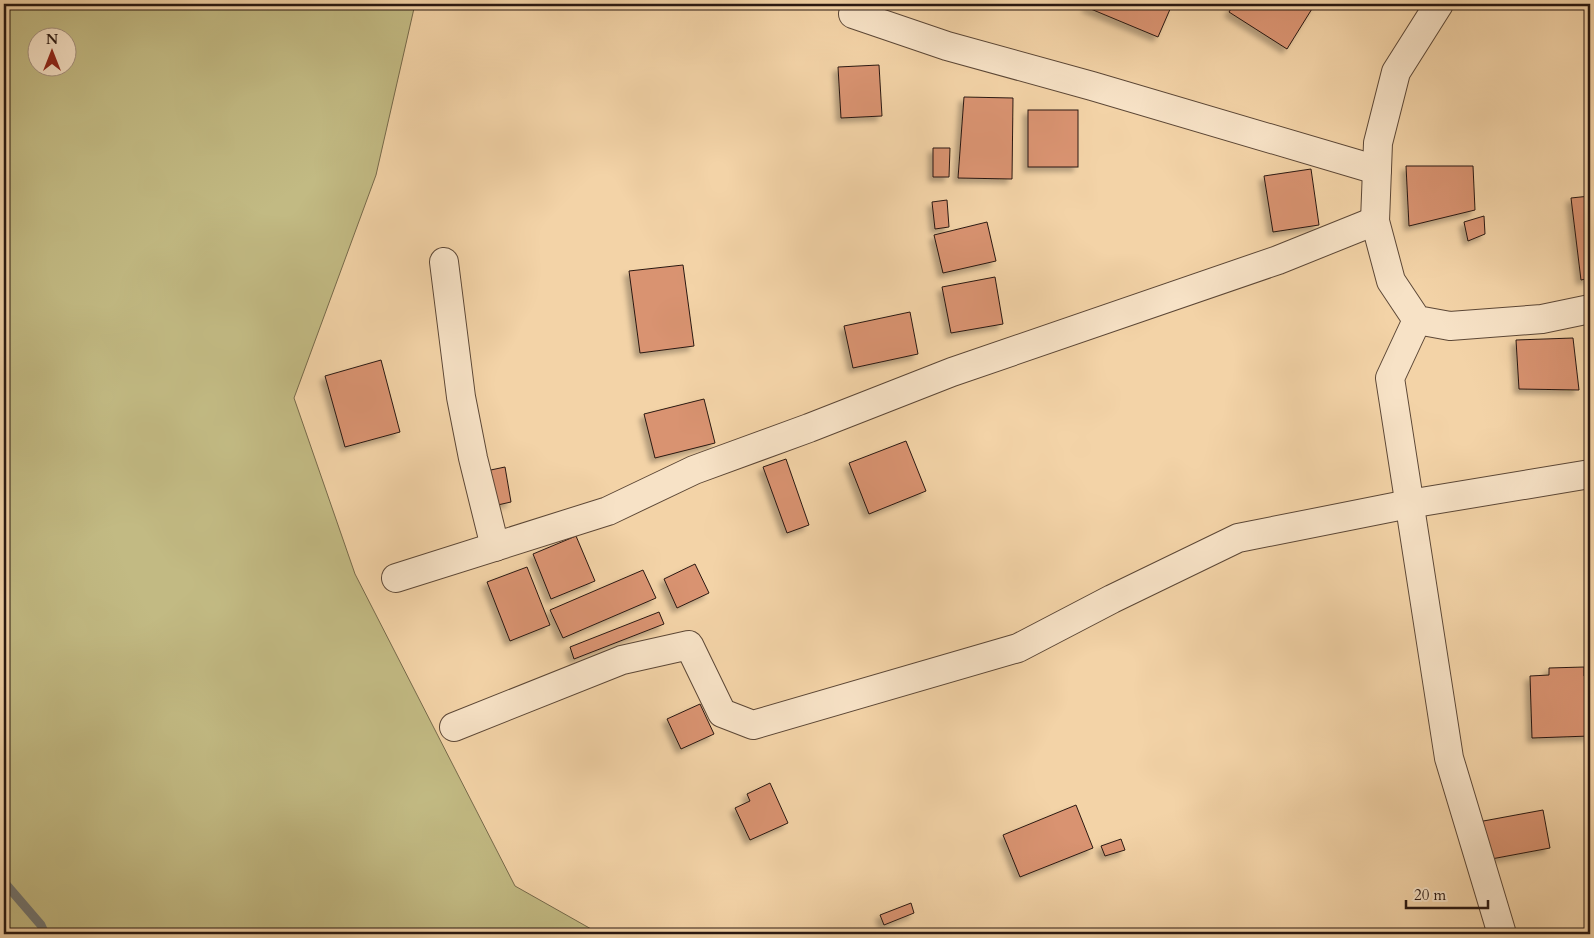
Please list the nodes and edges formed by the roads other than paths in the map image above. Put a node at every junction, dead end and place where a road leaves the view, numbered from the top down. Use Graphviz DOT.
graph roads {
  1 [pos="1438,4"];
  2 [pos="854,14"];
  3 [pos="1377,170"];
  4 [pos="1375,220"];
  5 [pos="444,262"];
  6 [pos="1590,309"];
  7 [pos="1417,320"];
  8 [pos="1590,474"];
  9 [pos="1409,504"];
  10 [pos="495,547"];
  11 [pos="396,578"];
  12 [pos="454,727"];
  13 [pos="1502,934"];
  1 -- 3 [label="street"];
  2 -- 3 [label="street"];
  3 -- 4 [label="street"];
  4 -- 7 [label="street"];
  4 -- 10 [label="street"];
  5 -- 10 [label="street"];
  6 -- 7 [label="street"];
  7 -- 9 [label="street"];
  8 -- 9 [label="street"];
  9 -- 12 [label="street"];
  9 -- 13 [label="street"];
  10 -- 11 [label="street"];
}
